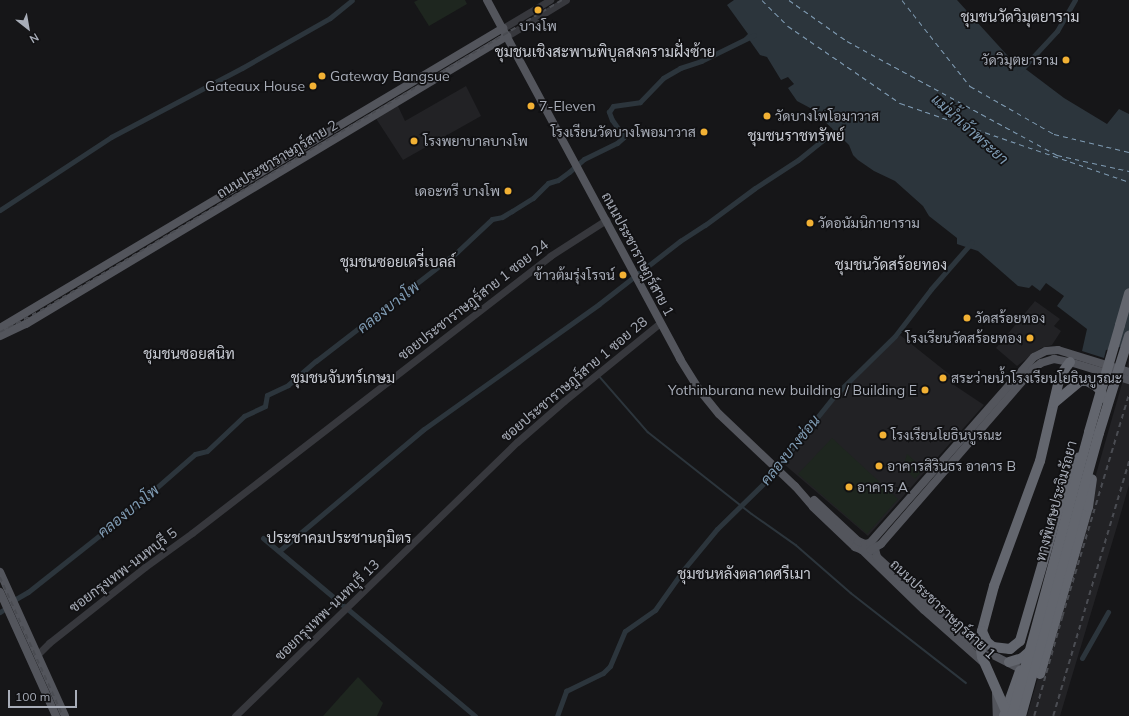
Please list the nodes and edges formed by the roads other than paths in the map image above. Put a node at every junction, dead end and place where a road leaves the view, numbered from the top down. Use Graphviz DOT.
graph roads {
  1 [pos="486,0"];
  2 [pos="550,0"];
  3 [pos="566,0"];
  4 [pos="502,28"];
  5 [pos="507,36"];
  6 [pos="368,108"];
  7 [pos="373,117"];
  8 [pos="250,179"];
  9 [pos="255,187"];
  10 [pos="606,220"];
  11 [pos="93,272"];
  12 [pos="98,280"];
  13 [pos="1129,293"];
  14 [pos="660,323"];
  15 [pos="0,328"];
  16 [pos="0,336"];
  17 [pos="1129,336"];
  18 [pos="1073,360"];
  19 [pos="1099,367"];
  20 [pos="1129,372"];
  21 [pos="1129,380"];
  22 [pos="1054,403"];
  23 [pos="1094,432"];
  24 [pos="967,439"];
  25 [pos="504,455"];
  26 [pos="802,493"];
  27 [pos="226,508"];
  28 [pos="875,549"];
  29 [pos="862,550"];
  30 [pos="0,572"];
  31 [pos="892,575"];
  32 [pos="0,592"];
  33 [pos="16,619"];
  34 [pos="982,631"];
  35 [pos="1029,652"];
  36 [pos="38,654"];
  37 [pos="1008,662"];
  38 [pos="1021,669"];
  39 [pos="56,716"];
  40 [pos="65,716"];
  41 [pos="236,716"];
  42 [pos="997,716"];
  43 [pos="1004,716"];
  44 [pos="1008,716"];
  45 [pos="1012,716"];
  46 [pos="1016,716"];
  47 [pos="1021,716"];
  48 [pos="1026,716"];
  1 -- 4 [label="main road, ถนนประชาราษฎร์สาย 1"];
  2 -- 4 [label="street, ถนนประชาราษฎร์สาย 2"];
  3 -- 5 [label="street, ถนนประชาราษฎร์สาย 2"];
  4 -- 5 [label="main road, ถนนประชาราษฎร์สาย 1"];
  4 -- 6 [label="main road, ถนนประชาราษฎร์สาย 2"];
  5 -- 7 [label="main road, ถนนประชาราษฎร์สาย 2"];
  5 -- 10 [label="main road, ถนนประชาราษฎร์สาย 1"];
  6 -- 7 [label="main road"];
  6 -- 8 [label="main road, ถนนประชาราษฎร์สาย 2"];
  7 -- 9 [label="main road, ถนนประชาราษฎร์สาย 2"];
  8 -- 9 [label="main road"];
  8 -- 11 [label="main road, ถนนประชาราษฎร์สาย 2"];
  9 -- 12 [label="main road, ถนนประชาราษฎร์สาย 2"];
  10 -- 14 [label="main road, ถนนประชาราษฎร์สาย 1"];
  10 -- 27 [label="street, ซอยประชาราษฎร์สาย 1 ซอย 24"];
  11 -- 12 [label="main road"];
  11 -- 15 [label="main road, ถนนประชาราษฎร์สาย 2"];
  12 -- 16 [label="main road, ถนนประชาราษฎร์สาย 2"];
  13 -- 23 [label="highway, ทางพิเศษประจิมรัถยา, bridge"];
  14 -- 25 [label="street, ซอยประชาราษฎร์สาย 1 ซอย 28"];
  14 -- 26 [label="main road, ถนนประชาราษฎร์สาย 1"];
  17 -- 23 [label="highway, ทางพิเศษประจิมรัถยา, bridge"];
  18 -- 19 [label="main road, ถนนประชาราษฎร์สาย 1"];
  18 -- 22 [label="highway"];
  18 -- 24 [label="main road, ถนนประชาราษฎร์สาย 1"];
  19 -- 20 [label="main road, ถนนประชาราษฎร์สาย 1"];
  19 -- 21 [label="main road, ถนนประชาราษฎร์สาย 1"];
  22 -- 34 [label="highway"];
  22 -- 35 [label="highway"];
  23 -- 34 [label="highway, bridge"];
  23 -- 45 [label="highway, ทางพิเศษประจิมรัถยา, bridge"];
  23 -- 47 [label="highway, ทางพิเศษประจิมรัถยา"];
  23 -- 48 [label="highway"];
  24 -- 26 [label="main road, ถนนประชาราษฎร์สาย 1"];
  24 -- 28 [label="main road, ถนนประชาราษฎร์สาย 1"];
  25 -- 41 [label="street, ซอยกรุงเทพ-นนทบุรี 13"];
  26 -- 29 [label="main road, ถนนประชาราษฎร์สาย 1"];
  27 -- 36 [label="street, ซอยกรุงเทพ-นนทบุรี 5"];
  28 -- 29 [label="main road"];
  28 -- 31 [label="main road, ถนนประชาราษฎร์สาย 1"];
  29 -- 31 [label="main road, ถนนประชาราษฎร์สาย 1"];
  30 -- 33 [label="main road"];
  31 -- 37 [label="main road, ถนนประชาราษฎร์สาย 1"];
  31 -- 42 [label="main road, ถนนประชาราษฎร์สาย 1"];
  32 -- 33 [label="main road"];
  33 -- 36 [label="main road"];
  33 -- 39 [label="main road"];
  34 -- 44 [label="highway, bridge"];
  35 -- 37 [label="highway"];
  35 -- 38 [label="highway"];
  36 -- 40 [label="main road"];
  37 -- 38 [label="main road, ถนนประชาราษฎร์สาย 1"];
  38 -- 43 [label="highway"];
  38 -- 46 [label="main road"];
}
